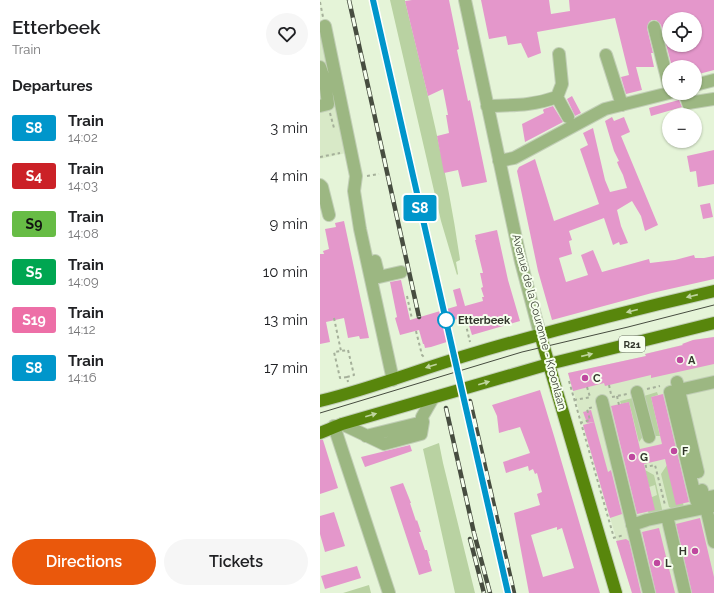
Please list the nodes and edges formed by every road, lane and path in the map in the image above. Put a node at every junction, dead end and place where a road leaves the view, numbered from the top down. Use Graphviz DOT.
graph roads {
  1 [pos="465,0"];
  2 [pos="320,2"];
  3 [pos="325,26"];
  4 [pos="654,27"];
  5 [pos="559,54"];
  6 [pos="606,55"];
  7 [pos="662,60"];
  8 [pos="320,67"];
  9 [pos="714,80"];
  10 [pos="702,83"];
  11 [pos="662,94"];
  12 [pos="557,97"];
  13 [pos="714,99"];
  14 [pos="687,100"];
  15 [pos="622,105"];
  16 [pos="320,106"];
  17 [pos="487,106"];
  18 [pos="568,117"];
  19 [pos="343,153"];
  20 [pos="320,157"];
  21 [pos="499,161"];
  22 [pos="320,185"];
  23 [pos="355,186"];
  24 [pos="329,215"];
  25 [pos="400,272"];
  26 [pos="714,291"];
  27 [pos="407,296"];
  28 [pos="464,317"];
  29 [pos="334,318"];
  30 [pos="412,319"];
  31 [pos="714,323"];
  32 [pos="416,331"];
  33 [pos="540,334"];
  34 [pos="470,342"];
  35 [pos="341,351"];
  36 [pos="426,360"];
  37 [pos="549,364"];
  38 [pos="347,377"];
  39 [pos="393,380"];
  40 [pos="569,381"];
  41 [pos="348,382"];
  42 [pos="714,382"];
  43 [pos="609,385"];
  44 [pos="678,386"];
  45 [pos="587,387"];
  46 [pos="637,392"];
  47 [pos="617,396"];
  48 [pos="433,398"];
  49 [pos="574,400"];
  50 [pos="320,401"];
  51 [pos="602,402"];
  52 [pos="619,405"];
  53 [pos="580,423"];
  54 [pos="338,425"];
  55 [pos="320,433"];
  56 [pos="649,437"];
  57 [pos="644,459"];
  58 [pos="709,502"];
  59 [pos="667,516"];
  60 [pos="632,525"];
  61 [pos="614,538"];
  62 [pos="714,542"];
  63 [pos="389,593"];
  64 [pos="616,593"];
  65 [pos="649,593"];
  66 [pos="685,593"];
  1 -- 17 [label="street, Avenue de la Couronne - Kroonlaan"];
  2 -- 3 [label="path"];
  3 -- 23 [label="street"];
  4 -- 7 [label="street"];
  5 -- 12 [label="street"];
  6 -- 15 [label="street"];
  8 -- 16 [label="street"];
  9 -- 10 [label="street"];
  11 -- 15 [label="street"];
  12 -- 17 [label="street"];
  12 -- 18 [label="street"];
  13 -- 14 [label="street"];
  15 -- 21 [label="street"];
  17 -- 21 [label="street, Avenue de la Couronne - Kroonlaan"];
  19 -- 20 [label="path"];
  21 -- 33 [label="street, Avenue de la Couronne - Kroonlaan"];
  22 -- 24 [label="street"];
  23 -- 25 [label="street"];
  23 -- 39 [label="street"];
  26 -- 33 [label="main road, one-way"];
  27 -- 30 [label="path"];
  28 -- 34 [label="path"];
  29 -- 35 [label="path"];
  37 -- 31 [label="main road, R21, one-way"];
  32 -- 36 [label="path"];
  33 -- 37 [label="main road, Avenue de la Couronne - Kroonlaan"];
  33 -- 39 [label="main road, one-way"];
  35 -- 38 [label="path"];
  35 -- 38 [label="path"];
  48 -- 37 [label="main road, R21, one-way"];
  37 -- 64 [label="main road, Avenue de la Couronne - Kroonlaan"];
  38 -- 41 [label="path"];
  39 -- 50 [label="main road"];
  40 -- 49 [label="path"];
  42 -- 44 [label="street"];
  43 -- 51 [label="path"];
  44 -- 46 [label="path"];
  44 -- 58 [label="street"];
  45 -- 49 [label="path"];
  46 -- 47 [label="path"];
  46 -- 56 [label="street"];
  47 -- 51 [label="path"];
  47 -- 52 [label="path"];
  54 -- 48 [label="main road, R21, one-way"];
  48 -- 54 [label="street"];
  49 -- 53 [label="path"];
  51 -- 53 [label="path"];
  51 -- 60 [label="street"];
  53 -- 61 [label="path"];
  54 -- 55 [label="main road, R21"];
  54 -- 63 [label="street"];
  57 -- 59 [label="path"];
  58 -- 59 [label="street"];
  58 -- 62 [label="street"];
  59 -- 60 [label="street"];
  59 -- 66 [label="street"];
  60 -- 65 [label="street"];
}
